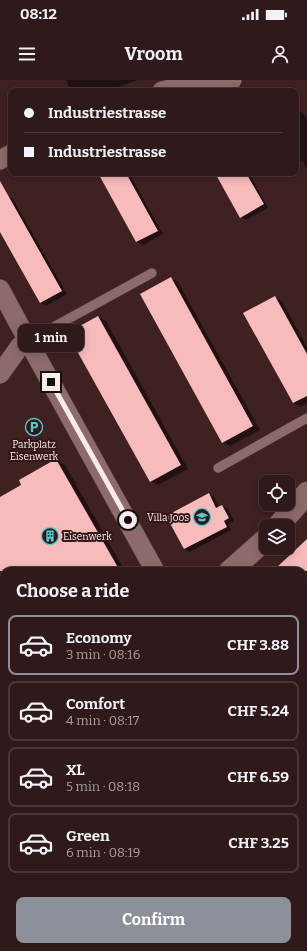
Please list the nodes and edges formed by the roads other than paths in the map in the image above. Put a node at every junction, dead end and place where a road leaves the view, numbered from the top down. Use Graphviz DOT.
graph roads {
  1 [pos="232,80"];
  2 [pos="175,88"];
  3 [pos="152,272"];
  4 [pos="0,289"];
  5 [pos="28,341"];
  6 [pos="0,374"];
  7 [pos="307,418"];
  8 [pos="218,468"];
  9 [pos="307,493"];
  10 [pos="284,519"];
  11 [pos="259,545"];
  12 [pos="153,567"];
  13 [pos="234,567"];
  1 -- 2 [label="street"];
  3 -- 5 [label="lane"];
  4 -- 5 [label="street"];
  5 -- 6 [label="street"];
  5 -- 12 [label="street"];
  7 -- 8 [label="lane"];
  9 -- 10 [label="main road"];
  11 -- 13 [label="main road"];
}
